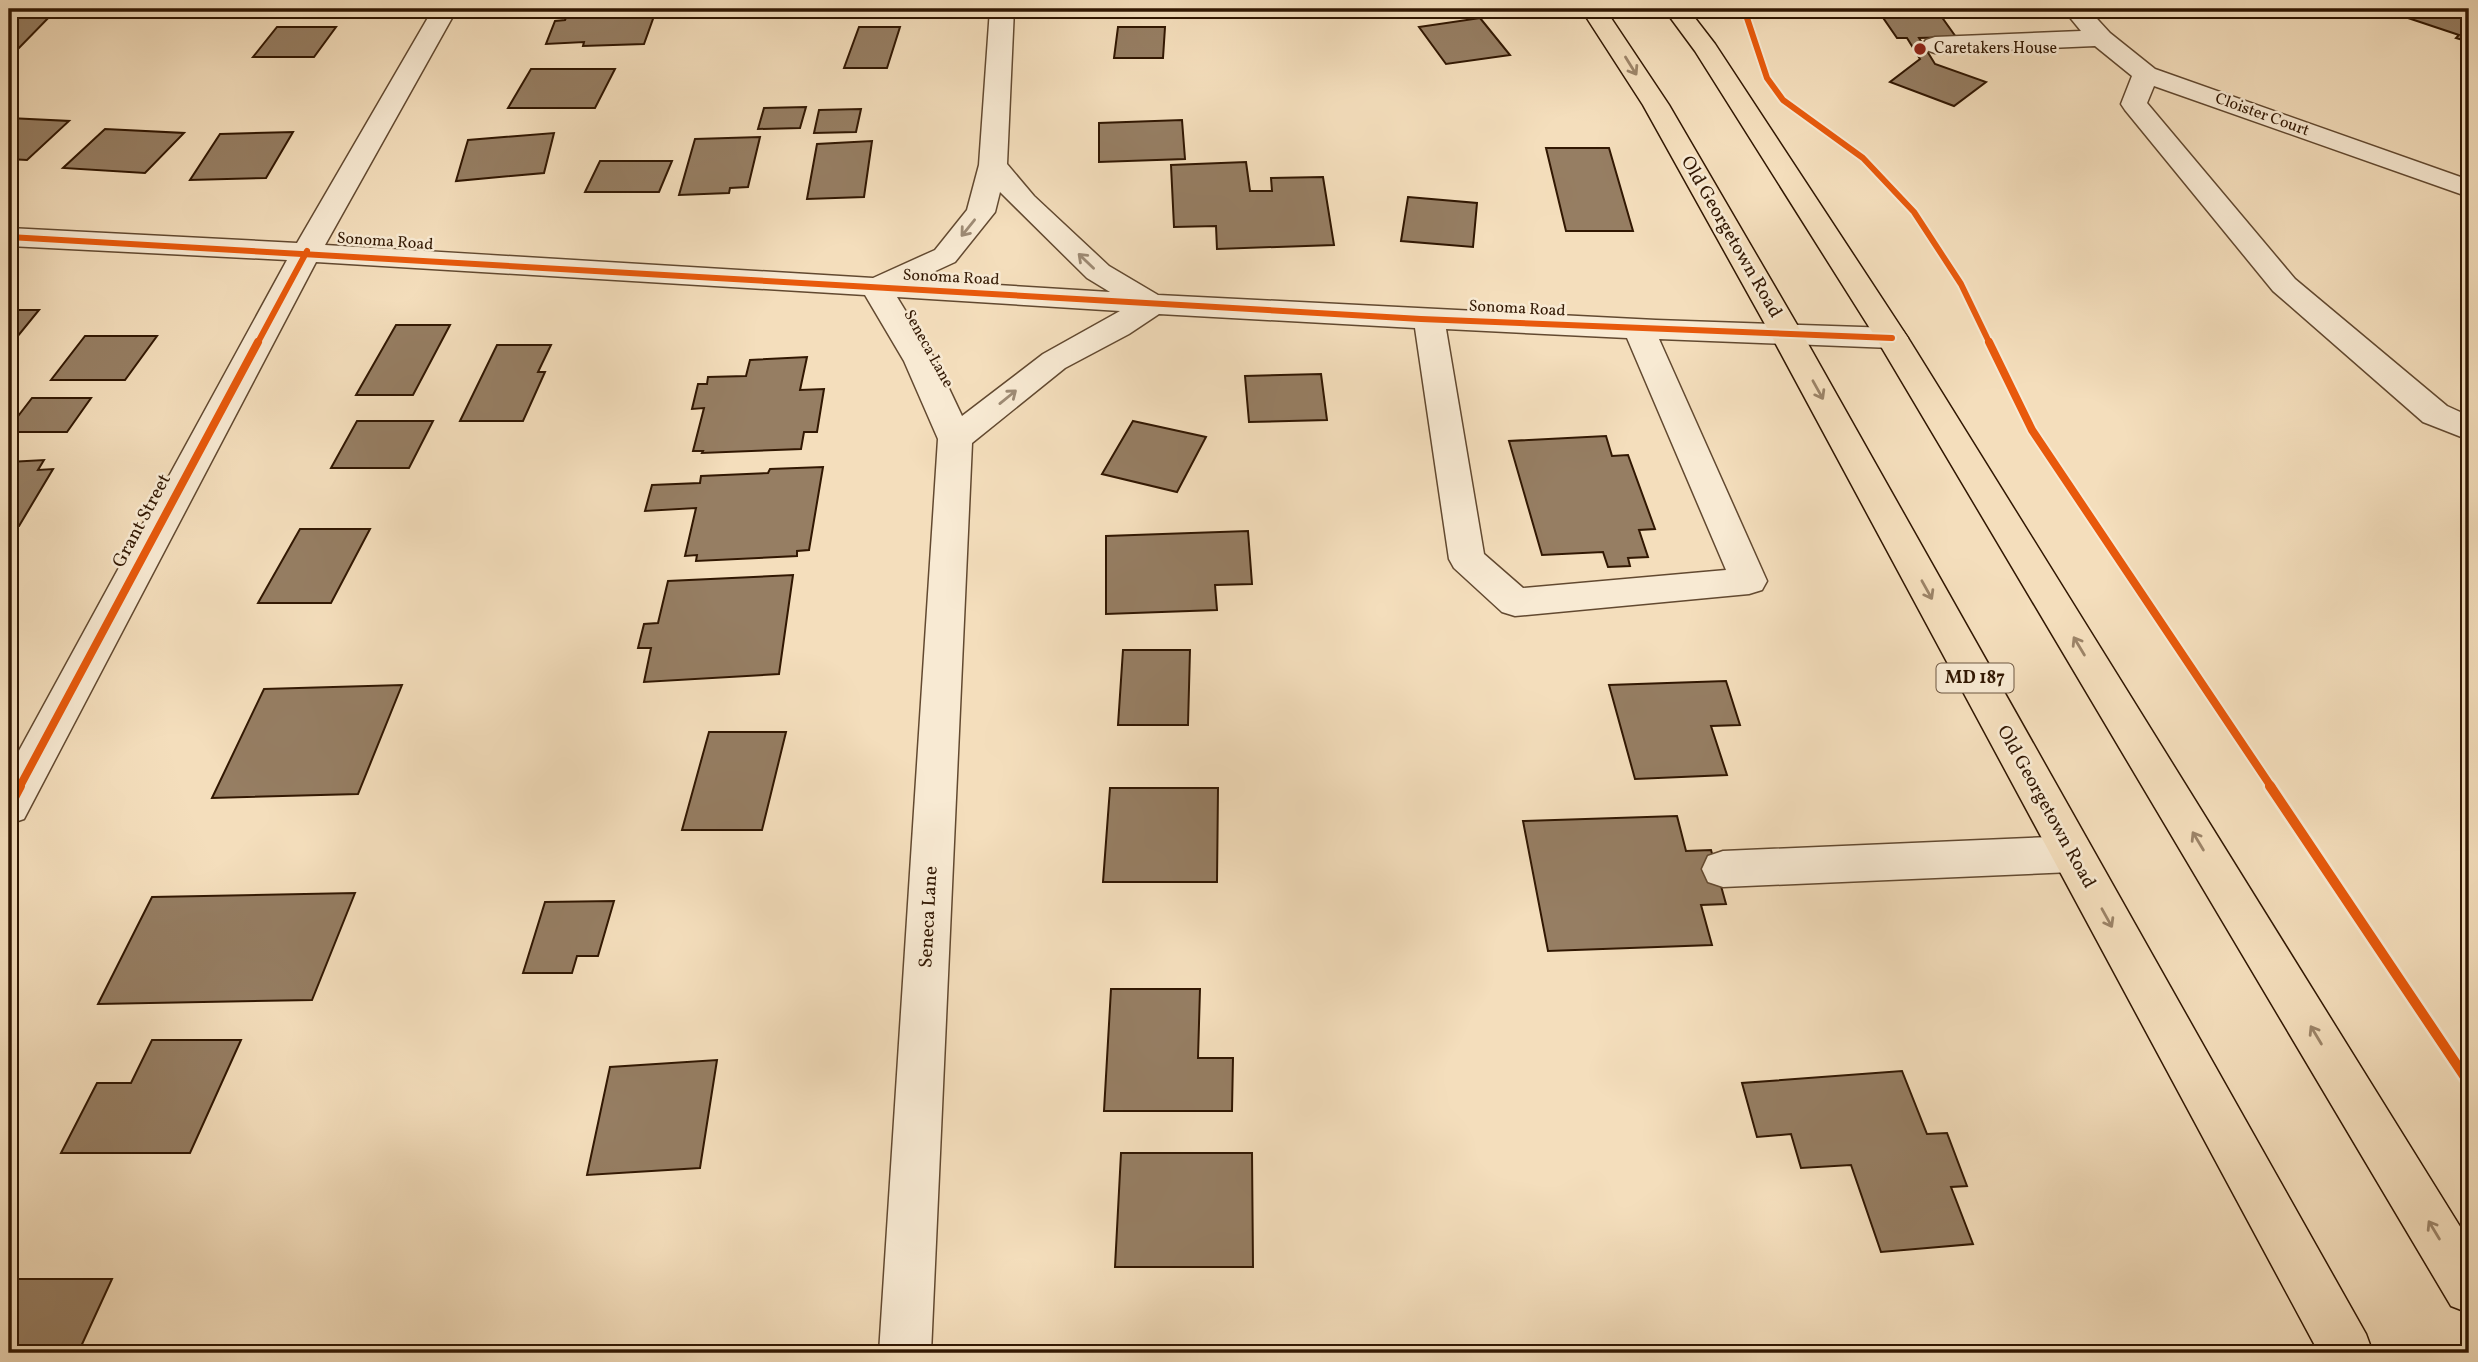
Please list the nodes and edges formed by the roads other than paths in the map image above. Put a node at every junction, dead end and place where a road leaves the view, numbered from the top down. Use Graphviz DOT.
graph roads {
  1 [pos="444,9"];
  2 [pos="1002,9"];
  3 [pos="1593,9"];
  4 [pos="1676,9"];
  5 [pos="2075,9"];
  6 [pos="2101,38"];
  7 [pos="1935,45"];
  8 [pos="2146,74"];
  9 [pos="993,165"];
  10 [pos="2469,189"];
  11 [pos="9,237"];
  12 [pos="307,251"];
  13 [pos="875,288"];
  14 [pos="1153,304"];
  15 [pos="1429,319"];
  16 [pos="1639,329"];
  17 [pos="1787,335"];
  18 [pos="1892,338"];
  19 [pos="2469,429"];
  20 [pos="955,439"];
  21 [pos="9,807"];
  22 [pos="2072,854"];
  23 [pos="1723,869"];
  24 [pos="2469,1288"];
  25 [pos="905,1353"];
  26 [pos="2347,1353"];
  1 -- 12 [label="street, Grant Street"];
  2 -- 9 [label="street"];
  3 -- 17 [label="main road, Old Georgetown Road / MD 187, one-way"];
  4 -- 18 [label="main road"];
  5 -- 6 [label="street, Cloister Court"];
  6 -- 7 [label="street"];
  6 -- 8 [label="street, Cloister Court"];
  8 -- 10 [label="street, Cloister Court"];
  8 -- 19 [label="street"];
  9 -- 13 [label="street, one-way"];
  14 -- 9 [label="street, one-way"];
  11 -- 12 [label="street, Sonoma Road"];
  12 -- 13 [label="street, Sonoma Road"];
  12 -- 21 [label="street, Grant Street"];
  13 -- 14 [label="street, Sonoma Road"];
  13 -- 20 [label="street, Seneca Lane"];
  14 -- 15 [label="street, Sonoma Road"];
  20 -- 14 [label="street, one-way"];
  15 -- 16 [label="street, Sonoma Road"];
  15 -- 16 [label="street"];
  16 -- 17 [label="street, Sonoma Road"];
  17 -- 18 [label="street, Sonoma Road"];
  17 -- 22 [label="main road, Old Georgetown Road / MD 187, one-way"];
  24 -- 18 [label="main road, one-way"];
  20 -- 25 [label="street, Seneca Lane"];
  22 -- 23 [label="street"];
  22 -- 26 [label="main road, Old Georgetown Road / MD 187, one-way"];
}
